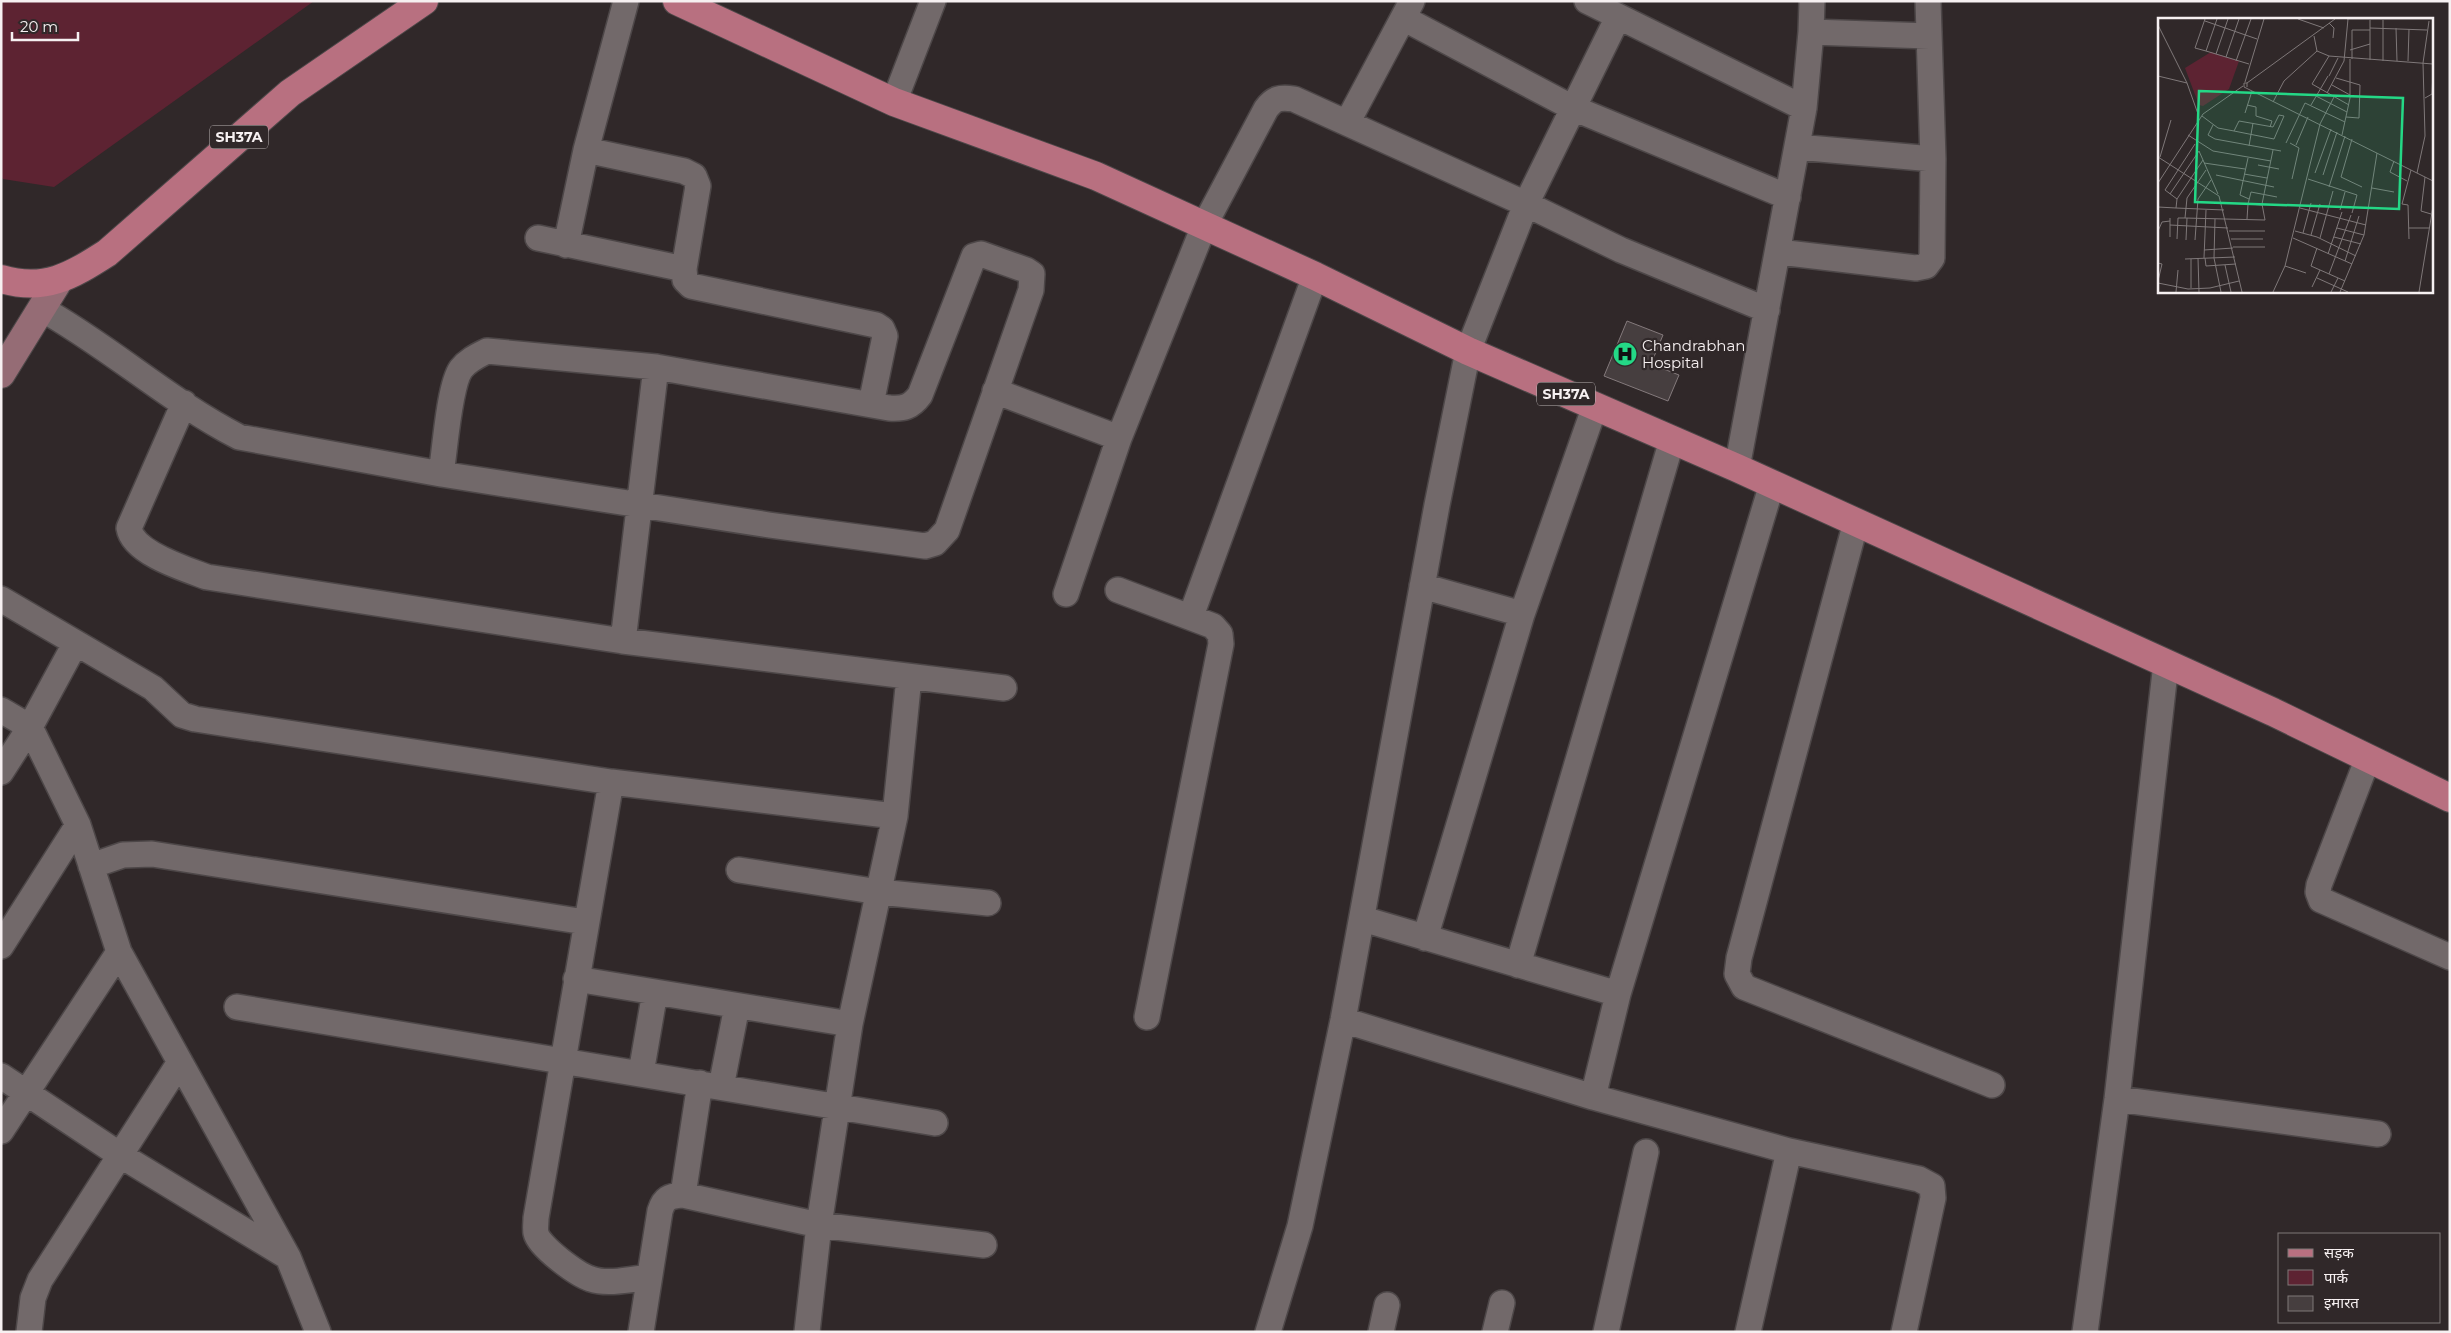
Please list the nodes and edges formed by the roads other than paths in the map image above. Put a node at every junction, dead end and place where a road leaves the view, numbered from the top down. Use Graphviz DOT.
graph roads {
  1 [pos="424,1"];
  2 [pos="626,1"];
  3 [pos="677,1"];
  4 [pos="933,1"];
  5 [pos="1587,1"];
  6 [pos="1812,1"];
  7 [pos="1928,1"];
  8 [pos="1408,10"];
  9 [pos="1618,17"];
  10 [pos="1811,32"];
  11 [pos="1929,36"];
  12 [pos="894,102"];
  13 [pos="1573,108"];
  14 [pos="1804,108"];
  15 [pos="1347,123"];
  16 [pos="1797,147"];
  17 [pos="586,150"];
  18 [pos="1933,159"];
  19 [pos="1788,197"];
  20 [pos="1526,204"];
  21 [pos="1204,226"];
  22 [pos="538,238"];
  23 [pos="566,246"];
  24 [pos="1778,252"];
  25 [pos="684,270"];
  26 [pos="1315,276"];
  27 [pos="1,278"];
  28 [pos="60,280"];
  29 [pos="42,309"];
  30 [pos="1767,310"];
  31 [pos="1468,351"];
  32 [pos="656,367"];
  33 [pos="1,374"];
  34 [pos="996,391"];
  35 [pos="184,403"];
  36 [pos="871,404"];
  37 [pos="1595,406"];
  38 [pos="1119,438"];
  39 [pos="1672,440"];
  40 [pos="1737,468"];
  41 [pos="441,474"];
  42 [pos="1772,484"];
  43 [pos="640,503"];
  44 [pos="1856,522"];
  45 [pos="1422,586"];
  46 [pos="1118,590"];
  47 [pos="1066,594"];
  48 [pos="1,599"];
  49 [pos="1522,614"];
  50 [pos="1191,616"];
  51 [pos="623,641"];
  52 [pos="75,644"];
  53 [pos="2166,663"];
  54 [pos="909,677"];
  55 [pos="1004,688"];
  56 [pos="1,710"];
  57 [pos="30,727"];
  58 [pos="2368,758"];
  59 [pos="1,772"];
  60 [pos="610,782"];
  61 [pos="2450,798"];
  62 [pos="896,816"];
  63 [pos="78,826"];
  64 [pos="91,866"];
  65 [pos="739,870"];
  66 [pos="879,892"];
  67 [pos="988,903"];
  68 [pos="1363,919"];
  69 [pos="585,922"];
  70 [pos="1425,938"];
  71 [pos="1,946"];
  72 [pos="119,952"];
  73 [pos="2450,957"];
  74 [pos="1518,965"];
  75 [pos="576,979"];
  76 [pos="655,992"];
  77 [pos="1618,994"];
  78 [pos="737,1006"];
  79 [pos="237,1007"];
  80 [pos="1147,1017"];
  81 [pos="1343,1020"];
  82 [pos="850,1024"];
  83 [pos="562,1060"];
  84 [pos="180,1062"];
  85 [pos="640,1074"];
  86 [pos="1,1076"];
  87 [pos="711,1085"];
  88 [pos="1992,1085"];
  89 [pos="25,1092"];
  90 [pos="1592,1097"];
  91 [pos="2116,1099"];
  92 [pos="837,1106"];
  93 [pos="935,1123"];
  94 [pos="1,1131"];
  95 [pos="2378,1134"];
  96 [pos="1789,1151"];
  97 [pos="1646,1152"];
  98 [pos="120,1155"];
  99 [pos="683,1195"];
  100 [pos="819,1225"];
  101 [pos="984,1245"];
  102 [pos="288,1257"];
  103 [pos="649,1277"];
  104 [pos="1502,1303"];
  105 [pos="1387,1305"];
  106 [pos="29,1332"];
  107 [pos="318,1332"];
  108 [pos="641,1332"];
  109 [pos="807,1332"];
  110 [pos="1268,1332"];
  111 [pos="1381,1332"];
  112 [pos="1495,1332"];
  113 [pos="1606,1332"];
  114 [pos="1748,1332"];
  115 [pos="1904,1332"];
  116 [pos="2085,1332"];
  1 -- 28 [label="main road, SH37A"];
  2 -- 17 [label="street"];
  3 -- 12 [label="main road, SH37A"];
  4 -- 12 [label="street"];
  5 -- 9 [label="street"];
  6 -- 10 [label="street"];
  7 -- 11 [label="street"];
  8 -- 13 [label="street"];
  8 -- 15 [label="street"];
  9 -- 13 [label="street"];
  9 -- 14 [label="street"];
  10 -- 11 [label="street"];
  10 -- 14 [label="street"];
  11 -- 18 [label="street"];
  12 -- 21 [label="main road, SH37A"];
  13 -- 19 [label="street"];
  13 -- 20 [label="street"];
  14 -- 16 [label="street"];
  15 -- 20 [label="street"];
  15 -- 21 [label="street"];
  16 -- 18 [label="street"];
  16 -- 19 [label="street"];
  17 -- 23 [label="street"];
  17 -- 25 [label="street"];
  18 -- 24 [label="street"];
  19 -- 24 [label="street"];
  20 -- 30 [label="street"];
  20 -- 31 [label="street"];
  21 -- 26 [label="main road, SH37A"];
  21 -- 38 [label="street"];
  22 -- 23 [label="street"];
  23 -- 25 [label="street"];
  24 -- 30 [label="street"];
  25 -- 36 [label="street"];
  26 -- 31 [label="main road, SH37A"];
  26 -- 50 [label="street"];
  27 -- 28 [label="main road, SH37A"];
  28 -- 29 [label="main road"];
  29 -- 33 [label="main road"];
  29 -- 35 [label="street"];
  30 -- 40 [label="street"];
  31 -- 37 [label="main road, SH37A"];
  31 -- 45 [label="street"];
  32 -- 36 [label="street"];
  32 -- 41 [label="street"];
  32 -- 43 [label="street"];
  34 -- 36 [label="street"];
  34 -- 38 [label="street"];
  34 -- 43 [label="street"];
  35 -- 41 [label="street"];
  35 -- 51 [label="street"];
  37 -- 39 [label="main road, SH37A"];
  37 -- 49 [label="street"];
  38 -- 47 [label="street"];
  39 -- 40 [label="main road, SH37A"];
  39 -- 74 [label="street"];
  40 -- 42 [label="main road, SH37A"];
  41 -- 43 [label="street"];
  42 -- 44 [label="main road, SH37A"];
  42 -- 77 [label="street"];
  43 -- 51 [label="street"];
  44 -- 53 [label="main road, SH37A"];
  44 -- 88 [label="street"];
  45 -- 49 [label="street"];
  45 -- 68 [label="street"];
  46 -- 50 [label="street"];
  48 -- 52 [label="street"];
  49 -- 70 [label="street"];
  50 -- 80 [label="street"];
  51 -- 54 [label="street"];
  52 -- 57 [label="street"];
  52 -- 60 [label="street"];
  53 -- 58 [label="main road, SH37A"];
  53 -- 91 [label="street"];
  54 -- 55 [label="street"];
  54 -- 62 [label="street"];
  56 -- 57 [label="street"];
  57 -- 59 [label="street"];
  57 -- 63 [label="street"];
  58 -- 61 [label="main road, SH37A"];
  58 -- 73 [label="street"];
  60 -- 62 [label="street"];
  60 -- 69 [label="street"];
  62 -- 66 [label="street"];
  63 -- 64 [label="street"];
  63 -- 71 [label="street"];
  64 -- 69 [label="street"];
  64 -- 72 [label="street"];
  65 -- 66 [label="street"];
  66 -- 67 [label="street"];
  66 -- 82 [label="street"];
  68 -- 70 [label="street"];
  68 -- 81 [label="street"];
  69 -- 75 [label="street"];
  70 -- 74 [label="street"];
  72 -- 84 [label="street"];
  72 -- 89 [label="street"];
  74 -- 77 [label="street"];
  75 -- 76 [label="street"];
  75 -- 83 [label="street"];
  76 -- 78 [label="street"];
  76 -- 85 [label="street"];
  77 -- 90 [label="street"];
  78 -- 82 [label="street"];
  78 -- 87 [label="street"];
  79 -- 83 [label="street"];
  81 -- 90 [label="street"];
  81 -- 110 [label="street"];
  82 -- 92 [label="street"];
  83 -- 85 [label="street"];
  83 -- 103 [label="street"];
  84 -- 98 [label="street"];
  84 -- 102 [label="street"];
  85 -- 87 [label="street"];
  86 -- 89 [label="street"];
  87 -- 92 [label="street"];
  87 -- 99 [label="street"];
  89 -- 94 [label="street"];
  89 -- 98 [label="street"];
  90 -- 96 [label="street"];
  91 -- 95 [label="street"];
  91 -- 116 [label="street"];
  92 -- 93 [label="street"];
  92 -- 100 [label="street"];
  96 -- 114 [label="street"];
  96 -- 115 [label="street"];
  97 -- 113 [label="street"];
  98 -- 102 [label="street"];
  98 -- 106 [label="street"];
  99 -- 100 [label="street"];
  99 -- 103 [label="street"];
  100 -- 101 [label="street"];
  100 -- 109 [label="street"];
  102 -- 107 [label="street"];
  103 -- 108 [label="street"];
  104 -- 112 [label="street"];
  105 -- 111 [label="street"];
}
